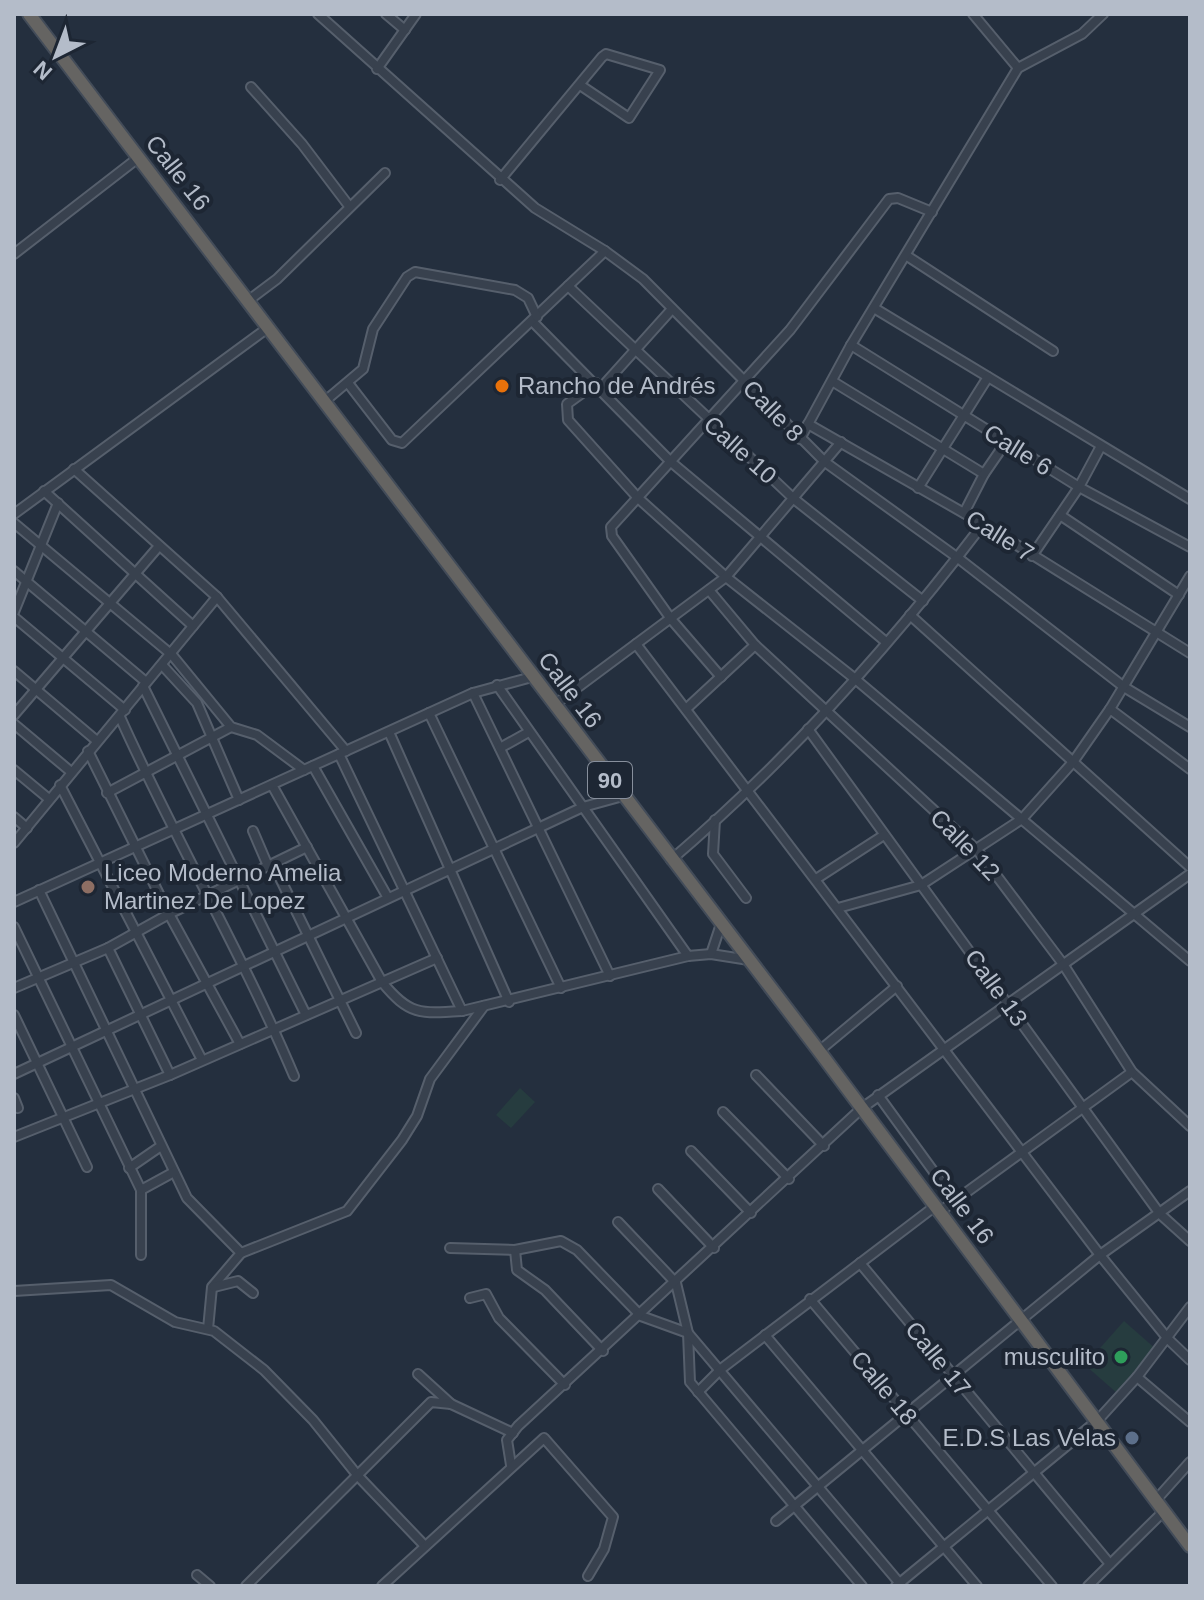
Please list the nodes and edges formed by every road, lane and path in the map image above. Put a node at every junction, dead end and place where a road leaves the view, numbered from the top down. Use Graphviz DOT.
graph roads {
  1 [pos="29,14"];
  2 [pos="318,14"];
  3 [pos="386,14"];
  4 [pos="416,14"];
  5 [pos="973,14"];
  6 [pos="1103,14"];
  7 [pos="405,30"];
  8 [pos="1018,68"];
  9 [pos="377,69"];
  10 [pos="580,85"];
  11 [pos="251,87"];
  12 [pos="138,158"];
  13 [pos="385,173"];
  14 [pos="500,180"];
  15 [pos="349,206"];
  16 [pos="932,212"];
  17 [pos="605,251"];
  18 [pos="14,254"];
  19 [pos="907,256"];
  20 [pos="568,286"];
  21 [pos="254,297"];
  22 [pos="874,308"];
  23 [pos="672,309"];
  24 [pos="534,319"];
  25 [pos="269,327"];
  26 [pos="851,345"];
  27 [pos="1053,351"];
  28 [pos="634,352"];
  29 [pos="988,377"];
  30 [pos="832,381"];
  31 [pos="745,382"];
  32 [pos="346,384"];
  33 [pos="598,385"];
  34 [pos="325,401"];
  35 [pos="963,416"];
  36 [pos="709,423"];
  37 [pos="808,424"];
  38 [pos="800,439"];
  39 [pos="841,442"];
  40 [pos="1006,442"];
  41 [pos="1101,446"];
  42 [pos="942,450"];
  43 [pos="671,462"];
  44 [pos="825,462"];
  45 [pos="74,469"];
  46 [pos="984,474"];
  47 [pos="1079,487"];
  48 [pos="918,488"];
  49 [pos="44,491"];
  50 [pos="638,498"];
  51 [pos="794,499"];
  52 [pos="1190,499"];
  53 [pos="58,503"];
  54 [pos="964,513"];
  55 [pos="14,514"];
  56 [pos="1060,515"];
  57 [pos="14,523"];
  58 [pos="983,524"];
  59 [pos="762,537"];
  60 [pos="41,545"];
  61 [pos="159,546"];
  62 [pos="1190,547"];
  63 [pos="1032,556"];
  64 [pos="958,558"];
  65 [pos="14,571"];
  66 [pos="136,574"];
  67 [pos="1190,576"];
  68 [pos="726,577"];
  69 [pos="26,582"];
  70 [pos="709,590"];
  71 [pos="1179,595"];
  72 [pos="217,597"];
  73 [pos="923,601"];
  74 [pos="110,605"];
  75 [pos="14,614"];
  76 [pos="910,615"];
  77 [pos="671,619"];
  78 [pos="193,626"];
  79 [pos="86,632"];
  80 [pos="1158,634"];
  81 [pos="886,642"];
  82 [pos="636,644"];
  83 [pos="755,645"];
  84 [pos="1190,653"];
  85 [pos="172,655"];
  86 [pos="64,659"];
  87 [pos="163,666"];
  88 [pos="14,671"];
  89 [pos="532,677"];
  90 [pos="721,677"];
  91 [pos="854,678"];
  92 [pos="145,684"];
  93 [pos="497,685"];
  94 [pos="1124,687"];
  95 [pos="36,691"];
  96 [pos="473,693"];
  97 [pos="206,697"];
  98 [pos="197,703"];
  99 [pos="554,705"];
  100 [pos="686,709"];
  101 [pos="1110,709"];
  102 [pos="824,712"];
  103 [pos="429,713"];
  104 [pos="122,714"];
  105 [pos="14,715"];
  106 [pos="14,724"];
  107 [pos="231,727"];
  108 [pos="1190,727"];
  109 [pos="808,729"];
  110 [pos="389,732"];
  111 [pos="527,733"];
  112 [pos="213,736"];
  113 [pos="97,741"];
  114 [pos="500,748"];
  115 [pos="88,751"];
  116 [pos="343,753"];
  117 [pos="179,756"];
  118 [pos="1073,762"];
  119 [pos="308,768"];
  120 [pos="1190,769"];
  121 [pos="14,770"];
  122 [pos="70,771"];
  123 [pos="146,773"];
  124 [pos="60,785"];
  125 [pos="272,785"];
  126 [pos="748,789"];
  127 [pos="107,793"];
  128 [pos="623,796"];
  129 [pos="49,799"];
  130 [pos="239,800"];
  131 [pos="583,807"];
  132 [pos="209,813"];
  133 [pos="14,817"];
  134 [pos="716,819"];
  135 [pos="1022,819"];
  136 [pos="27,828"];
  137 [pos="539,828"];
  138 [pos="171,830"];
  139 [pos="253,831"];
  140 [pos="884,835"];
  141 [pos="14,843"];
  142 [pos="135,846"];
  143 [pos="307,847"];
  144 [pos="494,849"];
  145 [pos="978,851"];
  146 [pos="390,859"];
  147 [pos="670,860"];
  148 [pos="98,862"];
  149 [pos="270,865"];
  150 [pos="1190,867"];
  151 [pos="371,868"];
  152 [pos="453,869"];
  153 [pos="1190,874"];
  154 [pos="816,879"];
  155 [pos="238,880"];
  156 [pos="921,885"];
  157 [pos="39,890"];
  158 [pos="405,891"];
  159 [pos="205,896"];
  160 [pos="388,898"];
  161 [pos="746,898"];
  162 [pos="14,902"];
  163 [pos="838,908"];
  164 [pos="1134,913"];
  165 [pos="169,914"];
  166 [pos="346,918"];
  167 [pos="721,924"];
  168 [pos="14,927"];
  169 [pos="136,931"];
  170 [pos="308,936"];
  171 [pos="108,948"];
  172 [pos="276,951"];
  173 [pos="711,954"];
  174 [pos="688,956"];
  175 [pos="437,958"];
  176 [pos="73,961"];
  177 [pos="750,961"];
  178 [pos="1190,961"];
  179 [pos="1063,964"];
  180 [pos="243,966"];
  181 [pos="38,976"];
  182 [pos="610,976"];
  183 [pos="209,981"];
  184 [pos="382,982"];
  185 [pos="897,986"];
  186 [pos="14,988"];
  187 [pos="561,988"];
  188 [pos="170,1000"];
  189 [pos="340,1000"];
  190 [pos="509,1002"];
  191 [pos="1007,1003"];
  192 [pos="484,1006"];
  193 [pos="462,1011"];
  194 [pos="14,1015"];
  195 [pos="141,1015"];
  196 [pos="306,1015"];
  197 [pos="274,1028"];
  198 [pos="108,1032"];
  199 [pos="356,1033"];
  200 [pos="240,1044"];
  201 [pos="74,1048"];
  202 [pos="944,1048"];
  203 [pos="819,1051"];
  204 [pos="202,1060"];
  205 [pos="38,1064"];
  206 [pos="1132,1072"];
  207 [pos="14,1074"];
  208 [pos="170,1075"];
  209 [pos="756,1075"];
  210 [pos="294,1076"];
  211 [pos="135,1089"];
  212 [pos="878,1095"];
  213 [pos="14,1098"];
  214 [pos="101,1104"];
  215 [pos="18,1108"];
  216 [pos="862,1108"];
  217 [pos="1083,1108"];
  218 [pos="723,1112"];
  219 [pos="63,1118"];
  220 [pos="1190,1126"];
  221 [pos="14,1137"];
  222 [pos="161,1146"];
  223 [pos="824,1146"];
  224 [pos="691,1151"];
  225 [pos="1022,1152"];
  226 [pos="87,1167"];
  227 [pos="129,1168"];
  228 [pos="174,1172"];
  229 [pos="789,1179"];
  230 [pos="658,1189"];
  231 [pos="141,1190"];
  232 [pos="1190,1191"];
  233 [pos="955,1201"];
  234 [pos="936,1210"];
  235 [pos="751,1213"];
  236 [pos="1160,1214"];
  237 [pos="618,1222"];
  238 [pos="1190,1241"];
  239 [pos="450,1248"];
  240 [pos="714,1248"];
  241 [pos="515,1250"];
  242 [pos="241,1253"];
  243 [pos="141,1255"];
  244 [pos="1100,1255"];
  245 [pos="860,1263"];
  246 [pos="676,1283"];
  247 [pos="212,1287"];
  248 [pos="14,1291"];
  249 [pos="253,1293"];
  250 [pos="470,1298"];
  251 [pos="810,1299"];
  252 [pos="1189,1309"];
  253 [pos="641,1316"];
  254 [pos="1020,1321"];
  255 [pos="208,1329"];
  256 [pos="688,1333"];
  257 [pos="765,1335"];
  258 [pos="1168,1339"];
  259 [pos="603,1351"];
  260 [pos="1190,1360"];
  261 [pos="721,1369"];
  262 [pos="418,1374"];
  263 [pos="952,1377"];
  264 [pos="1137,1377"];
  265 [pos="565,1385"];
  266 [pos="698,1392"];
  267 [pos="451,1404"];
  268 [pos="906,1415"];
  269 [pos="1098,1420"];
  270 [pos="1190,1422"];
  271 [pos="513,1433"];
  272 [pos="862,1452"];
  273 [pos="1190,1462"];
  274 [pos="511,1465"];
  275 [pos="1033,1472"];
  276 [pos="358,1476"];
  277 [pos="820,1487"];
  278 [pos="1160,1506"];
  279 [pos="794,1507"];
  280 [pos="986,1511"];
  281 [pos="776,1521"];
  282 [pos="425,1546"];
  283 [pos="942,1546"];
  284 [pos="1190,1546"];
  285 [pos="1110,1564"];
  286 [pos="197,1575"];
  287 [pos="588,1576"];
  288 [pos="899,1585"];
  289 [pos="210,1586"];
  290 [pos="246,1586"];
  291 [pos="382,1586"];
  292 [pos="862,1586"];
  293 [pos="977,1586"];
  294 [pos="1052,1586"];
  295 [pos="1088,1586"];
  1 -- 12 [label="highway, Calle 16 / 90"];
  2 -- 9 [label="street, Calle 8"];
  3 -- 7 [label="street"];
  4 -- 7 [label="street"];
  5 -- 8 [label="street"];
  6 -- 8 [label="street"];
  7 -- 9 [label="street"];
  8 -- 16 [label="street"];
  9 -- 14 [label="street, Calle 8"];
  10 -- 10 [label="street"];
  10 -- 14 [label="street"];
  11 -- 15 [label="street"];
  12 -- 18 [label="street"];
  12 -- 21 [label="highway, Calle 16 / 90"];
  13 -- 15 [label="street"];
  14 -- 17 [label="street, Calle 8"];
  15 -- 21 [label="street"];
  16 -- 19 [label="street"];
  16 -- 31 [label="street"];
  17 -- 20 [label="street"];
  17 -- 23 [label="street, Calle 8"];
  19 -- 22 [label="street"];
  19 -- 27 [label="street"];
  20 -- 24 [label="street"];
  20 -- 28 [label="street, Calle 10"];
  21 -- 25 [label="highway, Calle 16 / 90"];
  22 -- 26 [label="street"];
  22 -- 29 [label="street"];
  23 -- 28 [label="street"];
  23 -- 31 [label="street, Calle 8"];
  24 -- 32 [label="street"];
  24 -- 32 [label="street"];
  24 -- 33 [label="street"];
  25 -- 34 [label="highway, Calle 16 / 90"];
  25 -- 45 [label="street"];
  26 -- 30 [label="street"];
  26 -- 35 [label="street, Calle 6"];
  28 -- 33 [label="street"];
  28 -- 36 [label="street, Calle 10"];
  29 -- 35 [label="street"];
  29 -- 41 [label="street"];
  30 -- 37 [label="street"];
  30 -- 42 [label="street"];
  31 -- 36 [label="street"];
  31 -- 38 [label="street, Calle 8"];
  32 -- 34 [label="street"];
  33 -- 43 [label="street"];
  33 -- 50 [label="street"];
  34 -- 89 [label="highway, Calle 16 / 90"];
  35 -- 40 [label="street, Calle 6"];
  35 -- 42 [label="street"];
  36 -- 43 [label="street"];
  36 -- 51 [label="street, Calle 10"];
  37 -- 38 [label="street"];
  37 -- 39 [label="street, Calle 7"];
  38 -- 44 [label="street, Calle 8"];
  39 -- 44 [label="street"];
  39 -- 48 [label="street, Calle 7"];
  40 -- 46 [label="street"];
  40 -- 47 [label="street, Calle 6"];
  41 -- 47 [label="street"];
  41 -- 52 [label="street"];
  42 -- 46 [label="street"];
  42 -- 48 [label="street"];
  43 -- 50 [label="street"];
  43 -- 59 [label="street"];
  44 -- 51 [label="street"];
  44 -- 64 [label="street, Calle 8"];
  45 -- 49 [label="street"];
  45 -- 61 [label="street"];
  46 -- 54 [label="street"];
  47 -- 56 [label="street"];
  47 -- 62 [label="street, Calle 6"];
  48 -- 54 [label="street, Calle 7"];
  49 -- 53 [label="street"];
  49 -- 55 [label="street"];
  50 -- 68 [label="street"];
  50 -- 77 [label="street"];
  51 -- 59 [label="street"];
  51 -- 73 [label="street, Calle 10"];
  53 -- 60 [label="street"];
  53 -- 66 [label="street"];
  54 -- 58 [label="street, Calle 7"];
  56 -- 63 [label="street"];
  56 -- 71 [label="street"];
  57 -- 60 [label="street"];
  58 -- 63 [label="street, Calle 7"];
  58 -- 64 [label="street"];
  59 -- 68 [label="street"];
  59 -- 81 [label="street"];
  60 -- 69 [label="street"];
  60 -- 74 [label="street"];
  61 -- 66 [label="street"];
  61 -- 72 [label="street"];
  63 -- 80 [label="street, Calle 7"];
  64 -- 73 [label="street"];
  64 -- 94 [label="street, Calle 8"];
  65 -- 69 [label="street"];
  66 -- 74 [label="street"];
  66 -- 78 [label="street"];
  67 -- 71 [label="street"];
  68 -- 70 [label="street"];
  68 -- 91 [label="street"];
  69 -- 75 [label="street"];
  69 -- 79 [label="street"];
  70 -- 77 [label="street"];
  70 -- 83 [label="street, Calle 12"];
  71 -- 80 [label="street"];
  72 -- 78 [label="street"];
  72 -- 116 [label="street"];
  73 -- 76 [label="street"];
  74 -- 79 [label="street"];
  74 -- 85 [label="street"];
  75 -- 86 [label="street"];
  76 -- 81 [label="street"];
  76 -- 118 [label="street"];
  77 -- 82 [label="street"];
  77 -- 90 [label="street"];
  78 -- 85 [label="street"];
  79 -- 86 [label="street"];
  79 -- 92 [label="street"];
  80 -- 84 [label="street, Calle 7"];
  80 -- 94 [label="street"];
  81 -- 91 [label="street"];
  82 -- 99 [label="street"];
  82 -- 100 [label="street"];
  83 -- 90 [label="street"];
  83 -- 102 [label="street, Calle 12"];
  85 -- 87 [label="street"];
  85 -- 97 [label="street"];
  86 -- 95 [label="street"];
  86 -- 104 [label="street"];
  87 -- 92 [label="street"];
  87 -- 98 [label="street"];
  88 -- 95 [label="street"];
  89 -- 93 [label="street"];
  89 -- 99 [label="highway, Calle 16 / 90"];
  90 -- 100 [label="street"];
  91 -- 102 [label="street"];
  91 -- 135 [label="street"];
  92 -- 104 [label="street"];
  92 -- 117 [label="street"];
  93 -- 96 [label="street"];
  93 -- 111 [label="street"];
  94 -- 101 [label="street"];
  94 -- 108 [label="street, Calle 8"];
  95 -- 105 [label="street"];
  95 -- 113 [label="street"];
  96 -- 103 [label="street"];
  96 -- 114 [label="street"];
  97 -- 98 [label="street"];
  97 -- 107 [label="street"];
  98 -- 112 [label="street"];
  99 -- 128 [label="highway, Calle 16 / 90"];
  100 -- 126 [label="street"];
  101 -- 118 [label="street"];
  101 -- 120 [label="street"];
  102 -- 109 [label="street"];
  102 -- 145 [label="street, Calle 12"];
  103 -- 110 [label="street"];
  103 -- 144 [label="street"];
  104 -- 113 [label="street"];
  104 -- 123 [label="street"];
  106 -- 122 [label="street"];
  107 -- 112 [label="street"];
  107 -- 119 [label="street"];
  109 -- 126 [label="street"];
  109 -- 140 [label="street, Calle 13"];
  110 -- 116 [label="street"];
  110 -- 152 [label="street"];
  111 -- 114 [label="street"];
  111 -- 131 [label="street"];
  112 -- 117 [label="street"];
  112 -- 130 [label="street"];
  113 -- 115 [label="street"];
  114 -- 137 [label="street"];
  115 -- 122 [label="street"];
  115 -- 127 [label="street"];
  116 -- 119 [label="street"];
  116 -- 146 [label="street"];
  117 -- 123 [label="street"];
  117 -- 132 [label="street"];
  118 -- 135 [label="street"];
  118 -- 150 [label="street"];
  119 -- 125 [label="street"];
  119 -- 151 [label="street"];
  121 -- 129 [label="street"];
  122 -- 124 [label="street"];
  123 -- 127 [label="street"];
  123 -- 138 [label="street"];
  124 -- 129 [label="street"];
  124 -- 148 [label="street"];
  125 -- 130 [label="street"];
  125 -- 143 [label="street"];
  126 -- 134 [label="street"];
  126 -- 154 [label="street"];
  127 -- 142 [label="street"];
  128 -- 131 [label="street"];
  128 -- 147 [label="highway, Calle 16 / 90"];
  129 -- 136 [label="street"];
  130 -- 132 [label="street"];
  131 -- 137 [label="street"];
  131 -- 174 [label="street"];
  132 -- 138 [label="street"];
  132 -- 155 [label="street"];
  133 -- 136 [label="street"];
  134 -- 147 [label="street"];
  134 -- 161 [label="street"];
  135 -- 145 [label="street"];
  135 -- 164 [label="street"];
  136 -- 141 [label="street"];
  137 -- 144 [label="street"];
  137 -- 182 [label="street"];
  138 -- 142 [label="street"];
  138 -- 159 [label="street"];
  139 -- 149 [label="street"];
  140 -- 154 [label="street"];
  140 -- 156 [label="street, Calle 13"];
  142 -- 148 [label="street"];
  142 -- 165 [label="street"];
  143 -- 149 [label="street"];
  143 -- 166 [label="street"];
  144 -- 152 [label="street"];
  144 -- 187 [label="street"];
  145 -- 156 [label="street"];
  145 -- 179 [label="street, Calle 12"];
  146 -- 151 [label="street"];
  146 -- 158 [label="street"];
  147 -- 167 [label="highway, Calle 16 / 90"];
  148 -- 157 [label="street"];
  148 -- 169 [label="street"];
  149 -- 155 [label="street"];
  149 -- 170 [label="street"];
  151 -- 160 [label="street"];
  152 -- 158 [label="street"];
  152 -- 190 [label="street"];
  153 -- 164 [label="street"];
  154 -- 163 [label="street"];
  155 -- 159 [label="street"];
  155 -- 172 [label="street"];
  156 -- 163 [label="street"];
  156 -- 191 [label="street, Calle 13"];
  157 -- 162 [label="street"];
  157 -- 176 [label="street"];
  158 -- 160 [label="street"];
  158 -- 175 [label="street"];
  159 -- 165 [label="street"];
  159 -- 180 [label="street"];
  160 -- 166 [label="street"];
  163 -- 185 [label="street"];
  164 -- 178 [label="street"];
  164 -- 179 [label="street"];
  165 -- 169 [label="street"];
  165 -- 183 [label="street"];
  166 -- 170 [label="street"];
  166 -- 184 [label="street"];
  167 -- 173 [label="street"];
  167 -- 177 [label="highway, Calle 16 / 90"];
  168 -- 181 [label="street"];
  169 -- 171 [label="street"];
  169 -- 188 [label="street"];
  170 -- 172 [label="street"];
  170 -- 189 [label="street"];
  171 -- 176 [label="street"];
  171 -- 195 [label="street"];
  172 -- 180 [label="street"];
  172 -- 196 [label="street"];
  173 -- 174 [label="street"];
  173 -- 177 [label="street"];
  174 -- 182 [label="street"];
  175 -- 184 [label="street"];
  175 -- 193 [label="street"];
  176 -- 181 [label="street"];
  176 -- 198 [label="street"];
  177 -- 203 [label="highway, Calle 16 / 90"];
  179 -- 191 [label="street"];
  179 -- 206 [label="street, Calle 12"];
  180 -- 183 [label="street"];
  180 -- 197 [label="street"];
  181 -- 186 [label="street"];
  181 -- 201 [label="street"];
  182 -- 187 [label="street"];
  183 -- 188 [label="street"];
  183 -- 200 [label="street"];
  184 -- 189 [label="street"];
  184 -- 193 [label="street"];
  185 -- 202 [label="street"];
  185 -- 203 [label="street"];
  187 -- 190 [label="street"];
  188 -- 195 [label="street"];
  188 -- 204 [label="street"];
  189 -- 196 [label="street"];
  189 -- 199 [label="street"];
  190 -- 192 [label="street"];
  191 -- 202 [label="street"];
  191 -- 217 [label="street, Calle 13"];
  192 -- 193 [label="street"];
  192 -- 242 [label="street"];
  194 -- 205 [label="street"];
  195 -- 198 [label="street"];
  195 -- 208 [label="street"];
  196 -- 197 [label="street"];
  197 -- 200 [label="street"];
  197 -- 210 [label="street"];
  198 -- 201 [label="street"];
  198 -- 211 [label="street"];
  200 -- 204 [label="street"];
  201 -- 205 [label="street"];
  201 -- 214 [label="street"];
  202 -- 212 [label="street"];
  202 -- 225 [label="street"];
  203 -- 216 [label="highway, Calle 16 / 90"];
  204 -- 208 [label="street"];
  205 -- 207 [label="street"];
  205 -- 219 [label="street"];
  206 -- 217 [label="street"];
  206 -- 220 [label="street, Calle 12"];
  208 -- 211 [label="street"];
  209 -- 223 [label="street"];
  211 -- 214 [label="street"];
  211 -- 222 [label="street"];
  212 -- 216 [label="street"];
  212 -- 233 [label="street"];
  213 -- 215 [label="street"];
  214 -- 219 [label="street"];
  214 -- 227 [label="street"];
  216 -- 223 [label="street"];
  216 -- 234 [label="highway, Calle 16 / 90"];
  217 -- 225 [label="street"];
  217 -- 236 [label="street, Calle 13"];
  218 -- 229 [label="street"];
  219 -- 221 [label="street"];
  219 -- 226 [label="street"];
  222 -- 227 [label="street"];
  222 -- 228 [label="street"];
  223 -- 229 [label="street"];
  224 -- 235 [label="street"];
  225 -- 233 [label="street"];
  225 -- 244 [label="street"];
  227 -- 231 [label="street"];
  228 -- 231 [label="street"];
  228 -- 242 [label="street"];
  229 -- 235 [label="street"];
  230 -- 240 [label="street"];
  231 -- 243 [label="street"];
  232 -- 236 [label="street"];
  233 -- 234 [label="street"];
  234 -- 245 [label="street"];
  234 -- 254 [label="highway, Calle 16 / 90"];
  235 -- 240 [label="street"];
  236 -- 238 [label="street, Calle 13"];
  236 -- 244 [label="street"];
  237 -- 246 [label="street"];
  239 -- 241 [label="street"];
  240 -- 246 [label="street"];
  241 -- 253 [label="street"];
  241 -- 259 [label="street"];
  242 -- 247 [label="street"];
  244 -- 254 [label="street"];
  244 -- 258 [label="street"];
  245 -- 251 [label="street"];
  245 -- 263 [label="street, Calle 17"];
  246 -- 253 [label="street"];
  246 -- 256 [label="street"];
  247 -- 249 [label="street"];
  247 -- 255 [label="street"];
  248 -- 255 [label="street"];
  250 -- 265 [label="street"];
  251 -- 257 [label="street"];
  251 -- 268 [label="street, Calle 18"];
  252 -- 258 [label="street"];
  253 -- 256 [label="street"];
  253 -- 259 [label="street"];
  254 -- 263 [label="street"];
  254 -- 269 [label="highway, Calle 16 / 90"];
  255 -- 276 [label="street"];
  256 -- 261 [label="street"];
  256 -- 266 [label="street"];
  257 -- 261 [label="street"];
  257 -- 272 [label="street"];
  258 -- 260 [label="street"];
  258 -- 264 [label="street"];
  259 -- 265 [label="street"];
  261 -- 266 [label="street"];
  261 -- 277 [label="street"];
  262 -- 267 [label="street"];
  263 -- 268 [label="street"];
  263 -- 275 [label="street, Calle 17"];
  264 -- 269 [label="street"];
  264 -- 270 [label="street"];
  265 -- 271 [label="street"];
  266 -- 279 [label="street"];
  267 -- 271 [label="street"];
  267 -- 276 [label="street"];
  268 -- 272 [label="street"];
  268 -- 280 [label="street, Calle 18"];
  269 -- 275 [label="street"];
  269 -- 278 [label="highway, Calle 16 / 90"];
  271 -- 274 [label="street"];
  272 -- 277 [label="street"];
  272 -- 283 [label="street"];
  273 -- 278 [label="street"];
  274 -- 282 [label="street"];
  274 -- 287 [label="street"];
  275 -- 280 [label="street"];
  275 -- 285 [label="street, Calle 17"];
  276 -- 282 [label="street"];
  276 -- 290 [label="street"];
  277 -- 279 [label="street"];
  277 -- 288 [label="street"];
  278 -- 284 [label="highway, Calle 16 / 90"];
  278 -- 285 [label="street"];
  279 -- 281 [label="street"];
  279 -- 292 [label="street"];
  280 -- 283 [label="street"];
  280 -- 294 [label="street, Calle 18"];
  282 -- 291 [label="street"];
  283 -- 288 [label="street"];
  283 -- 293 [label="street"];
  285 -- 295 [label="street"];
  286 -- 289 [label="street"];
}
